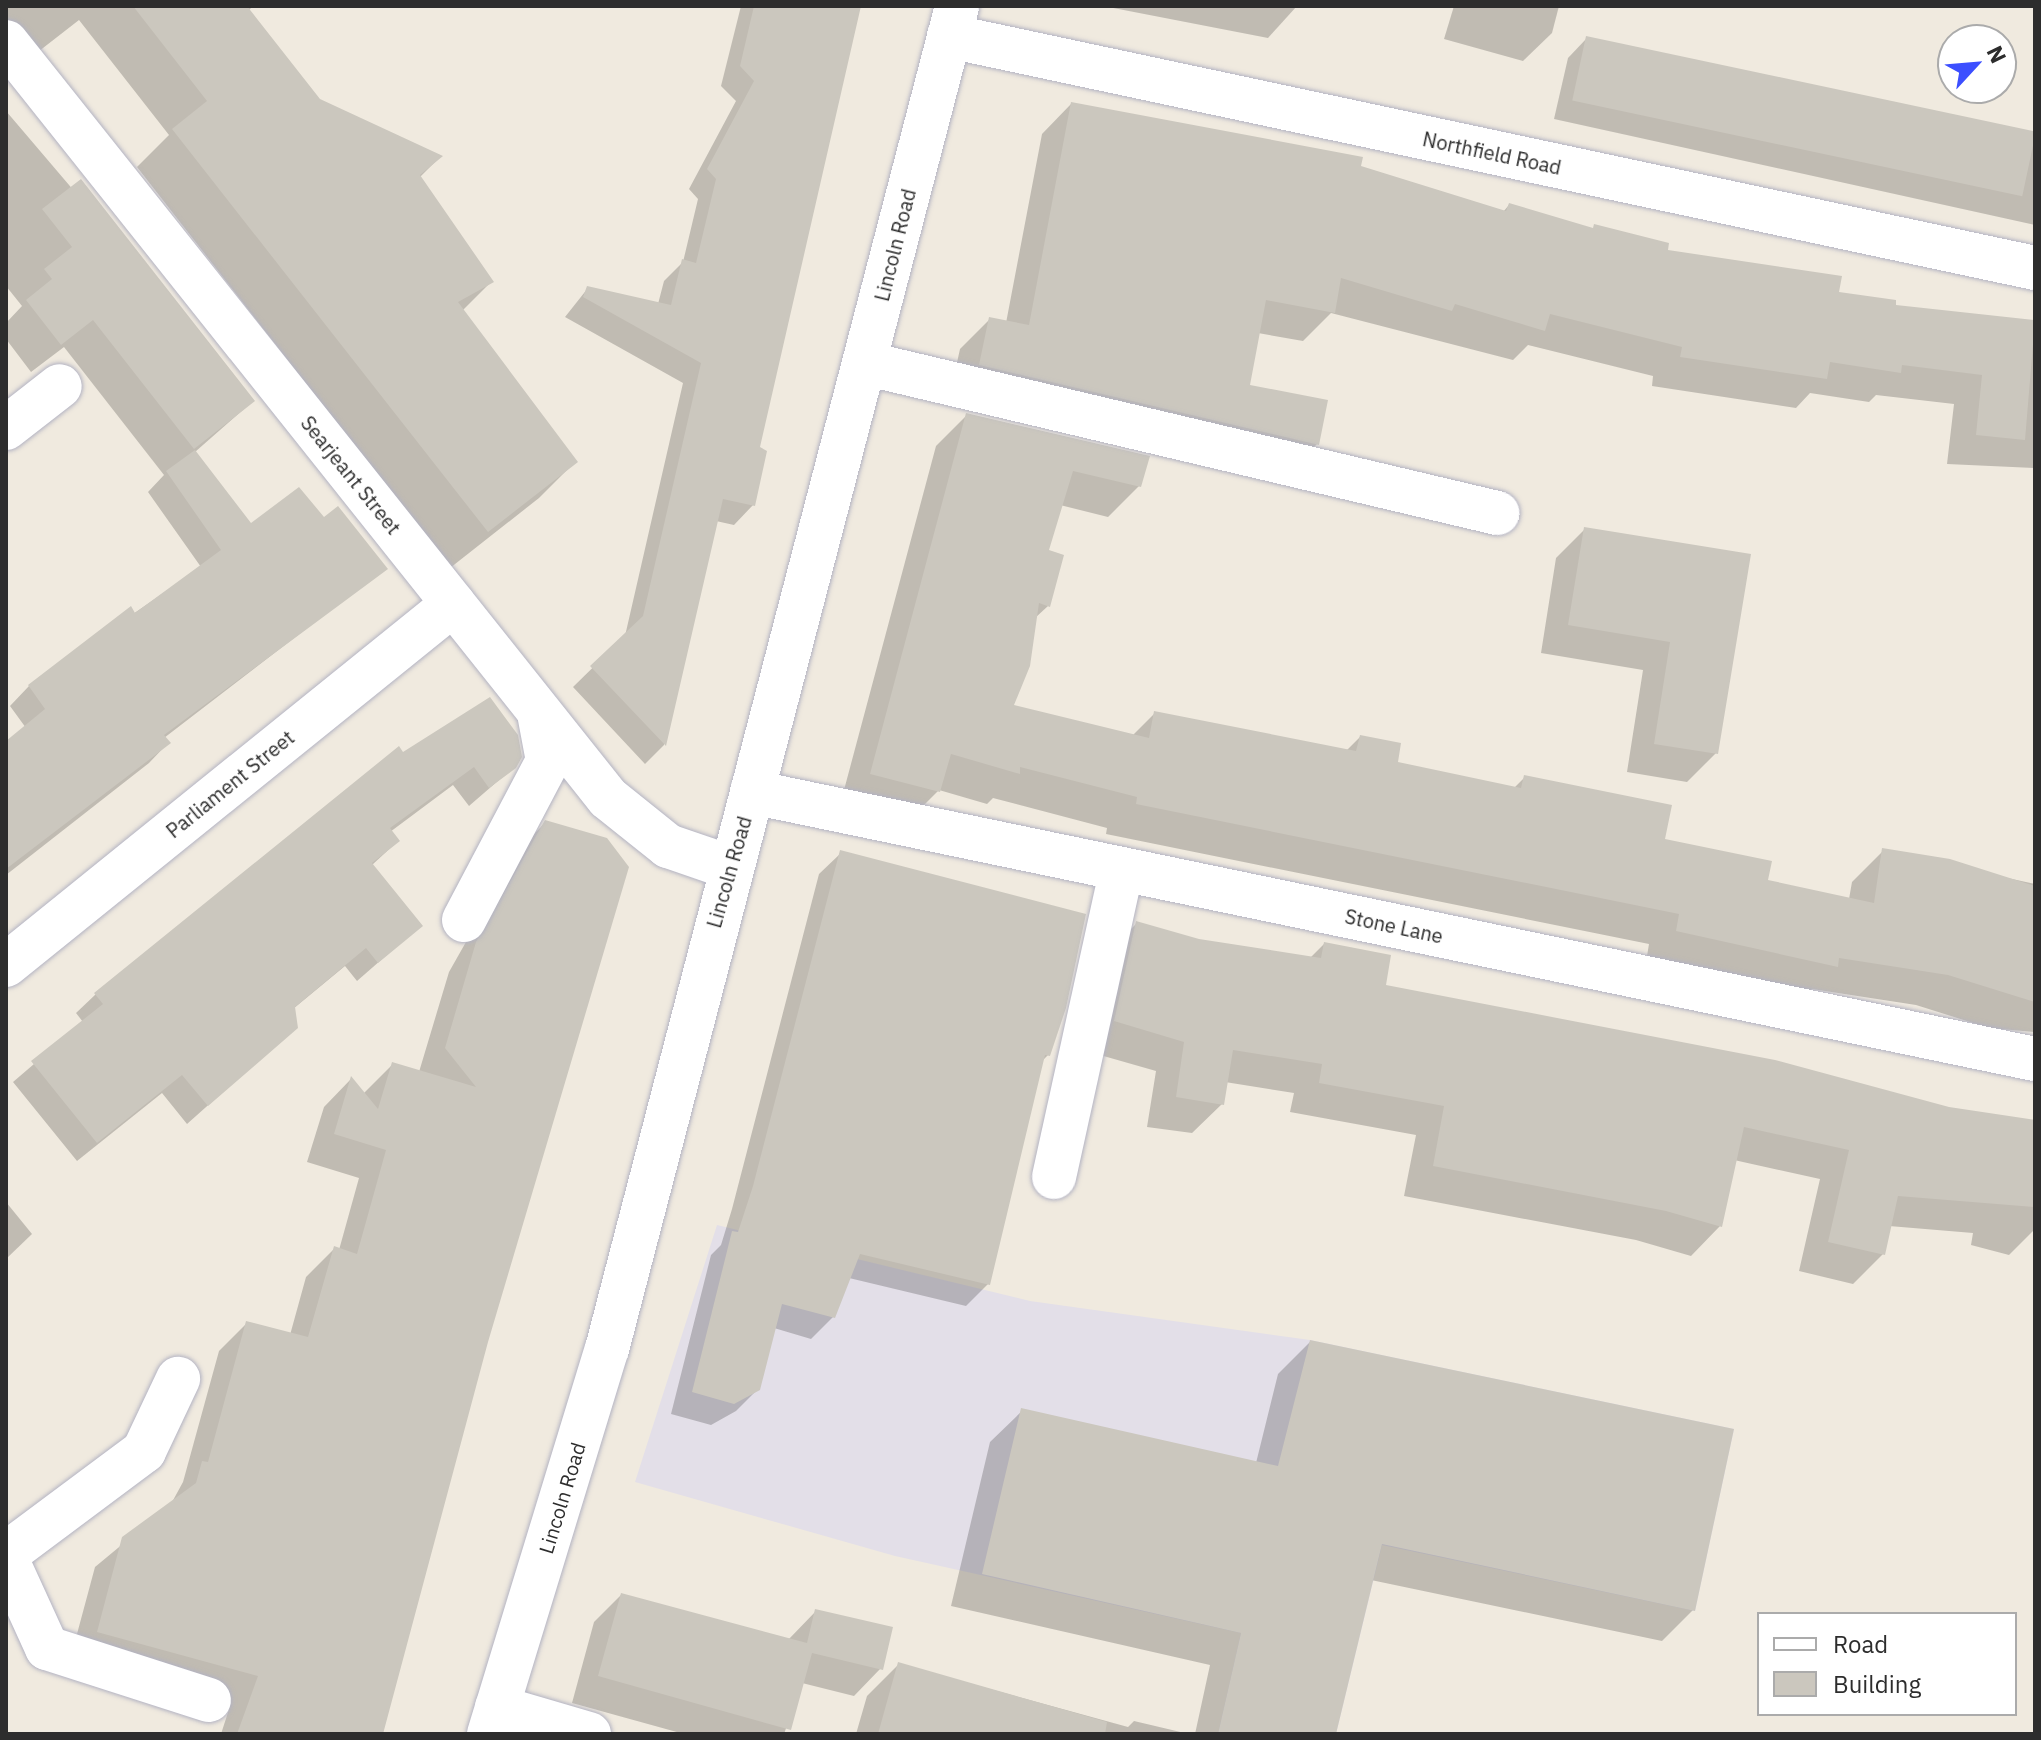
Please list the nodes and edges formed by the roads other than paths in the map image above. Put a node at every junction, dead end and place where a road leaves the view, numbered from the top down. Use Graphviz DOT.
graph roads {
  1 [pos="953,21"];
  2 [pos="6,42"];
  3 [pos="2035,268"];
  4 [pos="864,363"];
  5 [pos="60,386"];
  6 [pos="6,428"];
  7 [pos="1497,513"];
  8 [pos="453,604"];
  9 [pos="539,713"];
  10 [pos="752,792"];
  11 [pos="729,867"];
  12 [pos="1122,869"];
  13 [pos="464,920"];
  14 [pos="6,965"];
  15 [pos="2035,1059"];
  16 [pos="1054,1177"];
  17 [pos="178,1379"];
  18 [pos="6,1556"];
  19 [pos="209,1700"];
  20 [pos="493,1720"];
  21 [pos="589,1734"];
  1 -- 3 [label="street, Northfield Road"];
  1 -- 4 [label="street, Lincoln Road"];
  2 -- 8 [label="street, Searjeant Street"];
  4 -- 7 [label="street"];
  4 -- 10 [label="street, Lincoln Road"];
  5 -- 6 [label="street"];
  8 -- 9 [label="street, Searjeant Street"];
  8 -- 14 [label="street, Parliament Street"];
  9 -- 11 [label="street, Searjeant Street"];
  9 -- 13 [label="street"];
  10 -- 11 [label="street, Lincoln Road"];
  10 -- 12 [label="street, Stone Lane"];
  11 -- 20 [label="street, Lincoln Road"];
  12 -- 15 [label="street, Stone Lane"];
  12 -- 16 [label="street"];
  17 -- 18 [label="street"];
  18 -- 19 [label="street"];
  20 -- 21 [label="street"];
}
